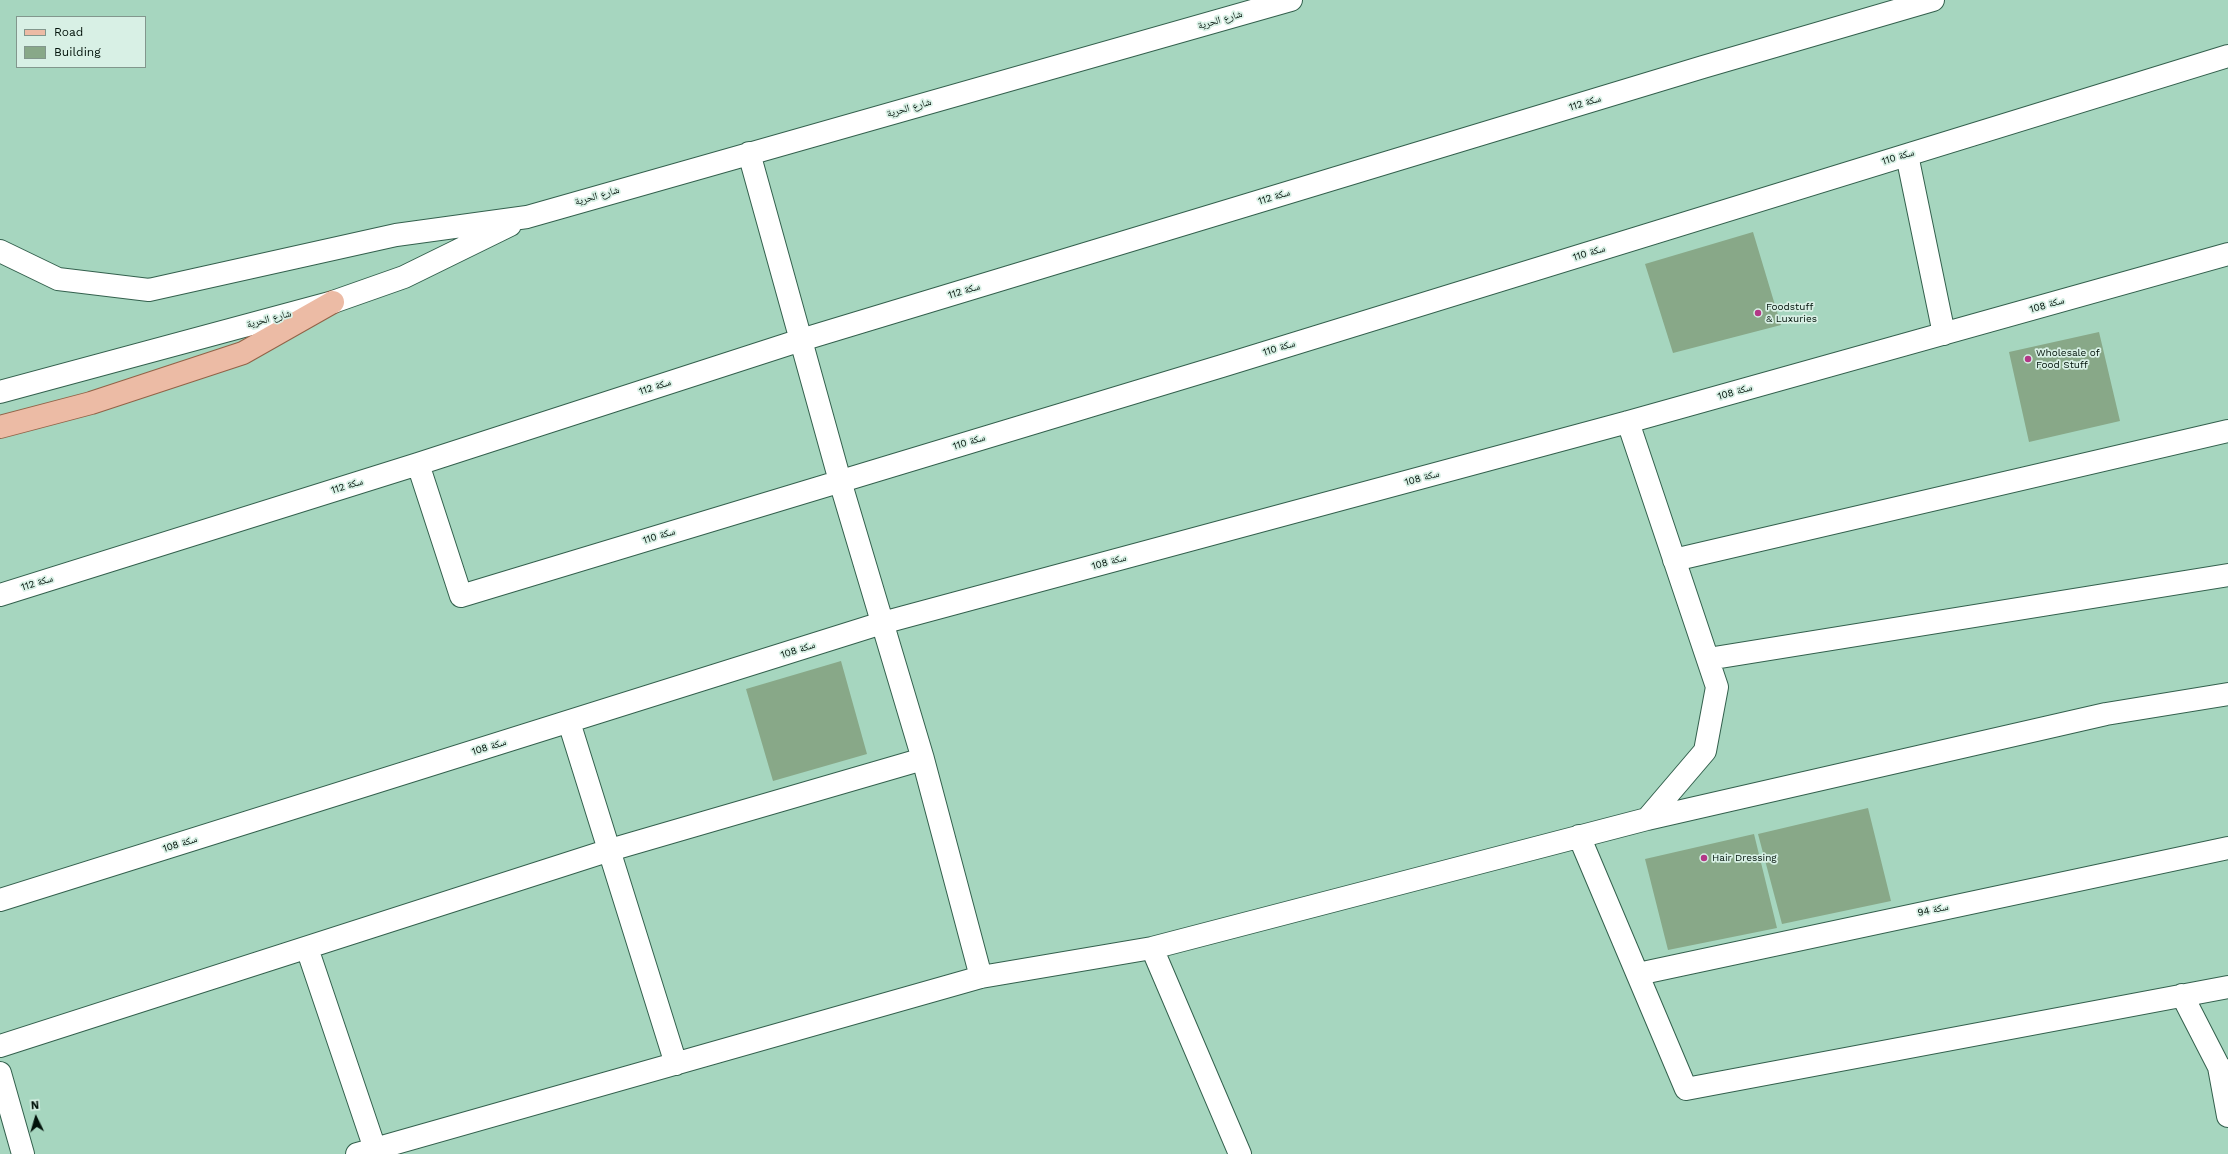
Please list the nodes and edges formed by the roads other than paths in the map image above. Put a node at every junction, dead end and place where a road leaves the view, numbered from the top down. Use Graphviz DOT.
graph roads {
  1 [pos="1291,0"];
  2 [pos="1933,0"];
  3 [pos="2228,56"];
  4 [pos="748,153"];
  5 [pos="1908,155"];
  6 [pos="527,216"];
  7 [pos="0,251"];
  8 [pos="2228,254"];
  9 [pos="333,302"];
  10 [pos="1944,334"];
  11 [pos="801,340"];
  12 [pos="0,392"];
  13 [pos="1628,422"];
  14 [pos="0,427"];
  15 [pos="2228,431"];
  16 [pos="418,464"];
  17 [pos="840,481"];
  18 [pos="1674,560"];
  19 [pos="2228,575"];
  20 [pos="0,594"];
  21 [pos="882,623"];
  22 [pos="1708,659"];
  23 [pos="2228,694"];
  24 [pos="570,722"];
  25 [pos="923,759"];
  26 [pos="1647,819"];
  27 [pos="1579,836"];
  28 [pos="2228,848"];
  29 [pos="610,850"];
  30 [pos="0,900"];
  31 [pos="307,948"];
  32 [pos="1152,948"];
  33 [pos="1638,974"];
  34 [pos="981,978"];
  35 [pos="2228,986"];
  36 [pos="2182,995"];
  37 [pos="0,1046"];
  38 [pos="676,1064"];
  39 [pos="2224,1070"];
  40 [pos="0,1072"];
  41 [pos="2228,1116"];
  42 [pos="366,1152"];
  43 [pos="23,1154"];
  44 [pos="1240,1154"];
  1 -- 4 [label="street, شارع الحرية"];
  2 -- 11 [label="street, سكة 112"];
  3 -- 5 [label="street, سكة 110"];
  4 -- 6 [label="street, شارع الحرية"];
  4 -- 11 [label="street"];
  5 -- 10 [label="street"];
  5 -- 17 [label="street, سكة 110"];
  6 -- 7 [label="street, شارع الحرية"];
  6 -- 9 [label="street, شارع الحرية"];
  8 -- 10 [label="street, سكة 108"];
  9 -- 12 [label="street, شارع الحرية"];
  9 -- 14 [label="main road"];
  10 -- 13 [label="street, سكة 108"];
  11 -- 16 [label="street, سكة 112"];
  11 -- 17 [label="street"];
  13 -- 18 [label="street"];
  13 -- 21 [label="street, سكة 108"];
  15 -- 18 [label="street"];
  16 -- 17 [label="street, سكة 110"];
  16 -- 20 [label="street, سكة 112"];
  17 -- 21 [label="street"];
  18 -- 22 [label="street"];
  19 -- 22 [label="street"];
  21 -- 24 [label="street, سكة 108"];
  21 -- 25 [label="street"];
  22 -- 26 [label="street"];
  23 -- 26 [label="street"];
  24 -- 29 [label="street"];
  24 -- 30 [label="street, سكة 108"];
  25 -- 29 [label="street"];
  25 -- 34 [label="street"];
  26 -- 27 [label="street"];
  27 -- 32 [label="street"];
  27 -- 33 [label="street"];
  28 -- 33 [label="street, سكة 94"];
  29 -- 31 [label="street"];
  29 -- 38 [label="street"];
  31 -- 37 [label="street"];
  31 -- 42 [label="street"];
  32 -- 34 [label="street"];
  32 -- 44 [label="street"];
  33 -- 36 [label="street"];
  34 -- 38 [label="street"];
  35 -- 36 [label="street"];
  36 -- 39 [label="street"];
  38 -- 42 [label="street"];
  39 -- 41 [label="street"];
  40 -- 43 [label="street"];
}
